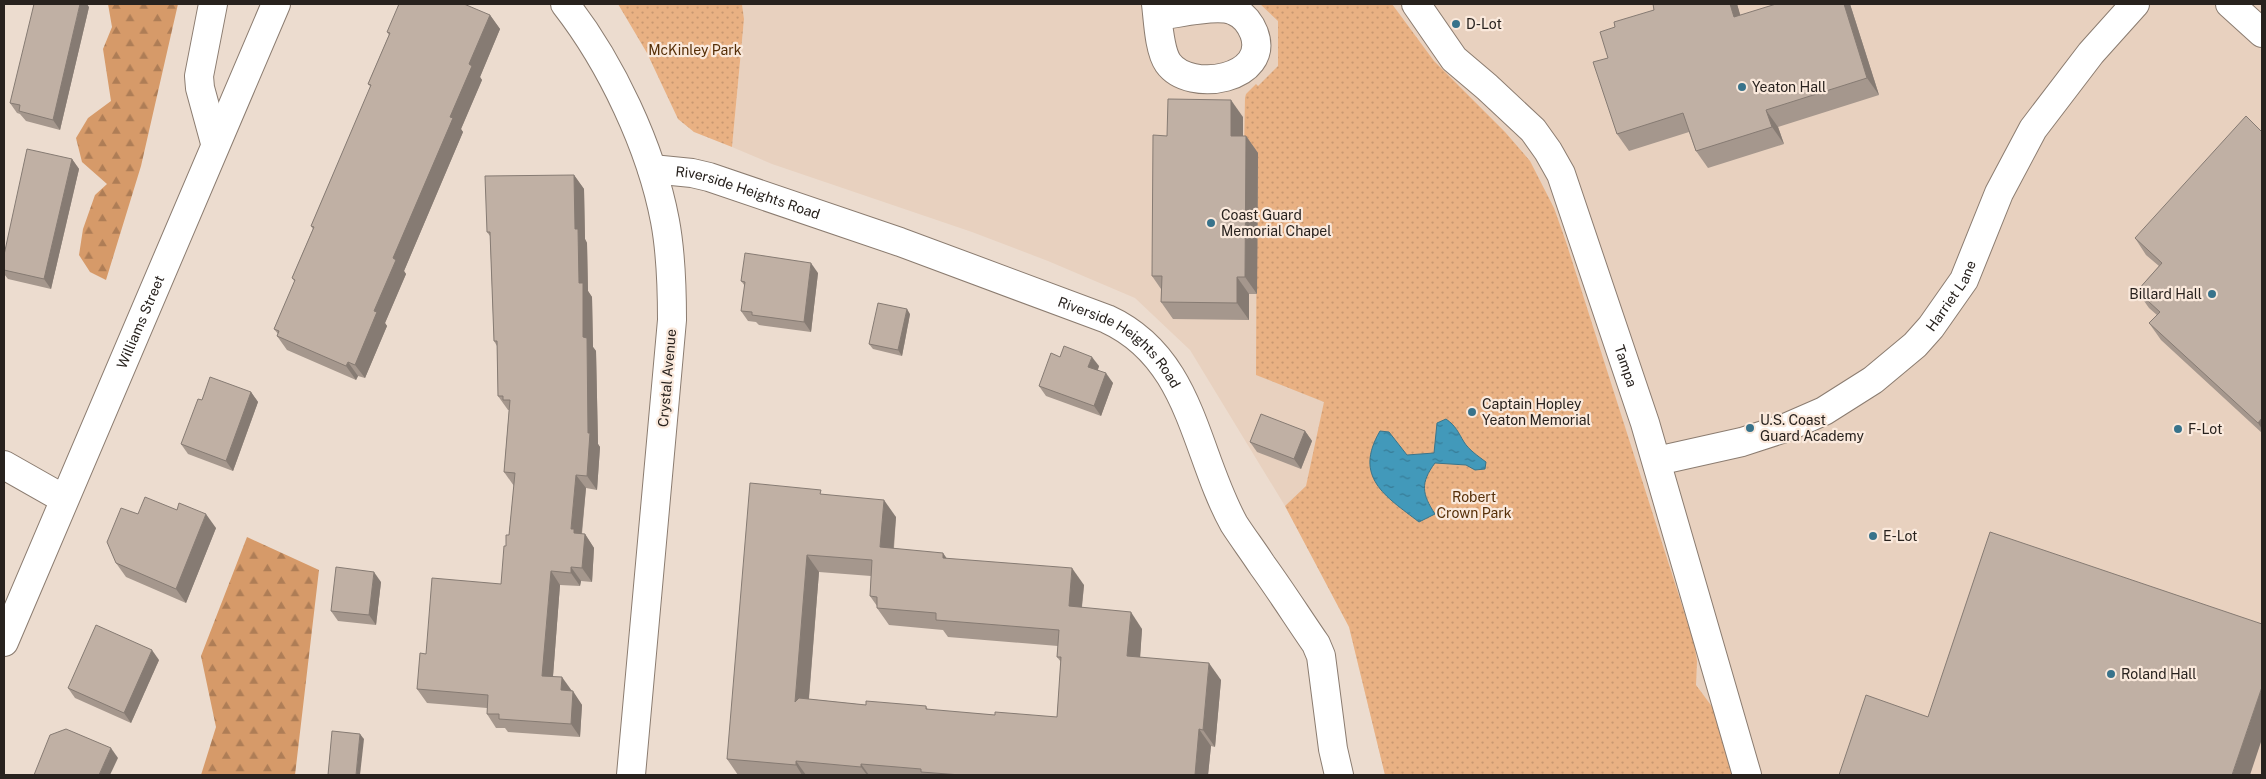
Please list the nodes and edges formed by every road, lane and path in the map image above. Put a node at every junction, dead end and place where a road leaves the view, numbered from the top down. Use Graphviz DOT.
graph roads {
  1 [pos="213,4"];
  2 [pos="276,4"];
  3 [pos="566,4"];
  4 [pos="1416,4"];
  5 [pos="2135,4"];
  6 [pos="2230,4"];
  7 [pos="2262,33"];
  8 [pos="215,143"];
  9 [pos="652,169"];
  10 [pos="1657,462"];
  11 [pos="4,465"];
  12 [pos="64,499"];
  13 [pos="4,642"];
  14 [pos="631,775"];
  15 [pos="1339,775"];
  16 [pos="1747,775"];
  1 -- 8 [label="main road"];
  2 -- 8 [label="main road, Williams Street"];
  3 -- 9 [label="main road, Crystal Avenue"];
  4 -- 10 [label="main road, Tampa"];
  5 -- 10 [label="main road, Harriet Lane"];
  6 -- 7 [label="main road"];
  8 -- 12 [label="main road, Williams Street"];
  9 -- 14 [label="main road, Crystal Avenue"];
  9 -- 15 [label="main road, Riverside Heights Road"];
  10 -- 16 [label="main road, Tampa"];
  11 -- 12 [label="main road"];
  12 -- 13 [label="main road, Williams Street"];
}
